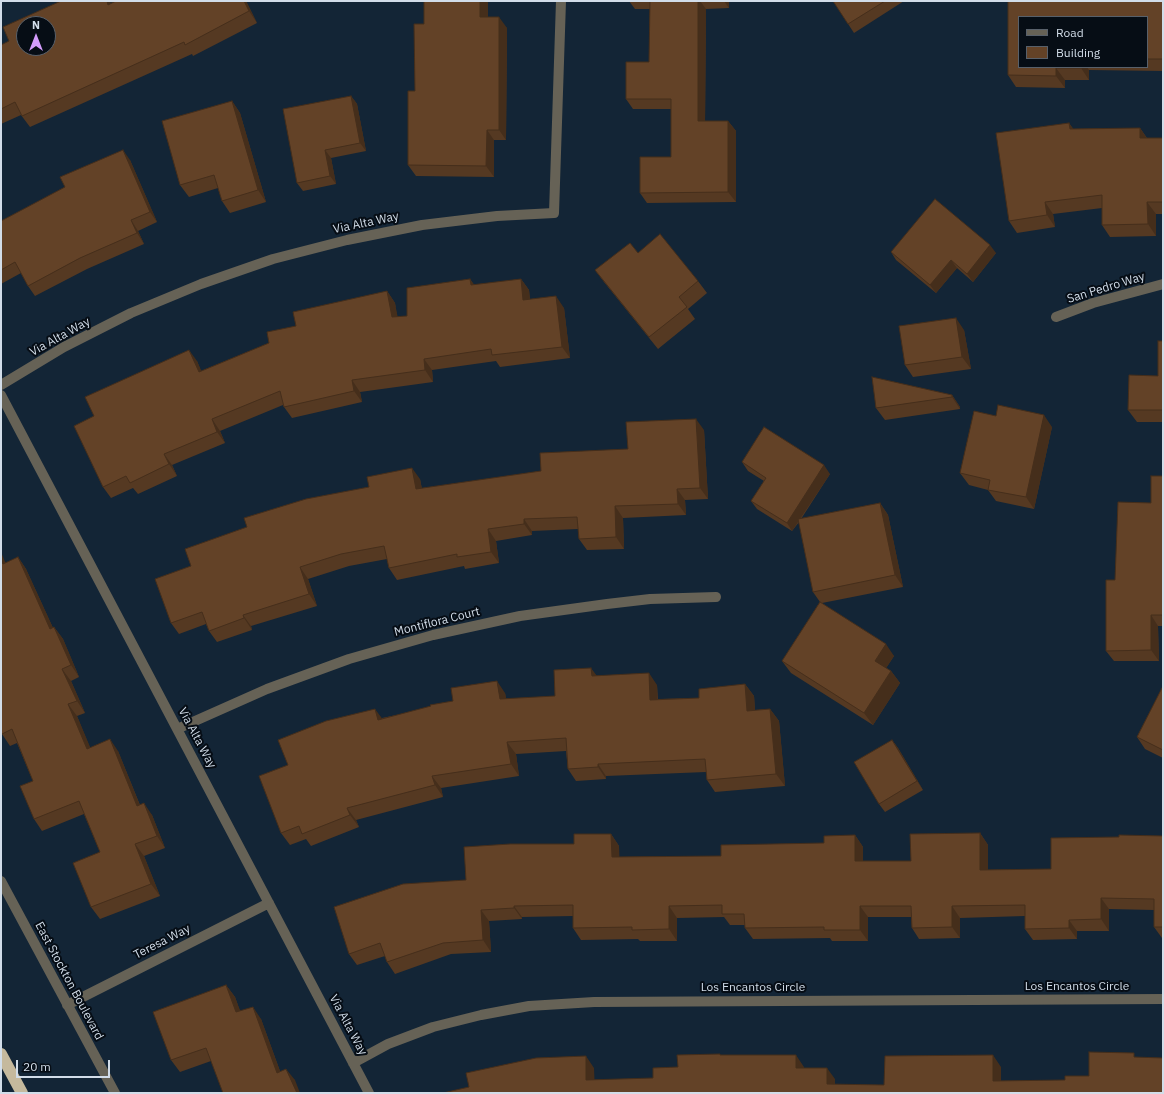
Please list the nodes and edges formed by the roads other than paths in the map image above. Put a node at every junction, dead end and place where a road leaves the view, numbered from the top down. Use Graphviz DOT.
graph roads {
  1 [pos="561,1"];
  2 [pos="1163,284"];
  3 [pos="1056,317"];
  4 [pos="1,385"];
  5 [pos="1,395"];
  6 [pos="716,597"];
  7 [pos="177,729"];
  8 [pos="1,881"];
  9 [pos="269,903"];
  10 [pos="1163,999"];
  11 [pos="67,1004"];
  12 [pos="1,1054"];
  13 [pos="353,1063"];
  14 [pos="22,1093"];
  15 [pos="115,1093"];
  16 [pos="369,1093"];
  1 -- 4 [label="street, Via Alta Way"];
  2 -- 3 [label="street, San Pedro Way"];
  5 -- 7 [label="street, Via Alta Way"];
  6 -- 7 [label="street, Montiflora Court"];
  7 -- 9 [label="street, Via Alta Way"];
  8 -- 11 [label="street, East Stockton Boulevard"];
  9 -- 11 [label="street, Teresa Way"];
  9 -- 13 [label="street, Via Alta Way"];
  10 -- 13 [label="street, Los Encantos Circle"];
  11 -- 15 [label="street, East Stockton Boulevard"];
  12 -- 14 [label="highway"];
  13 -- 16 [label="street, Via Alta Way"];
}
